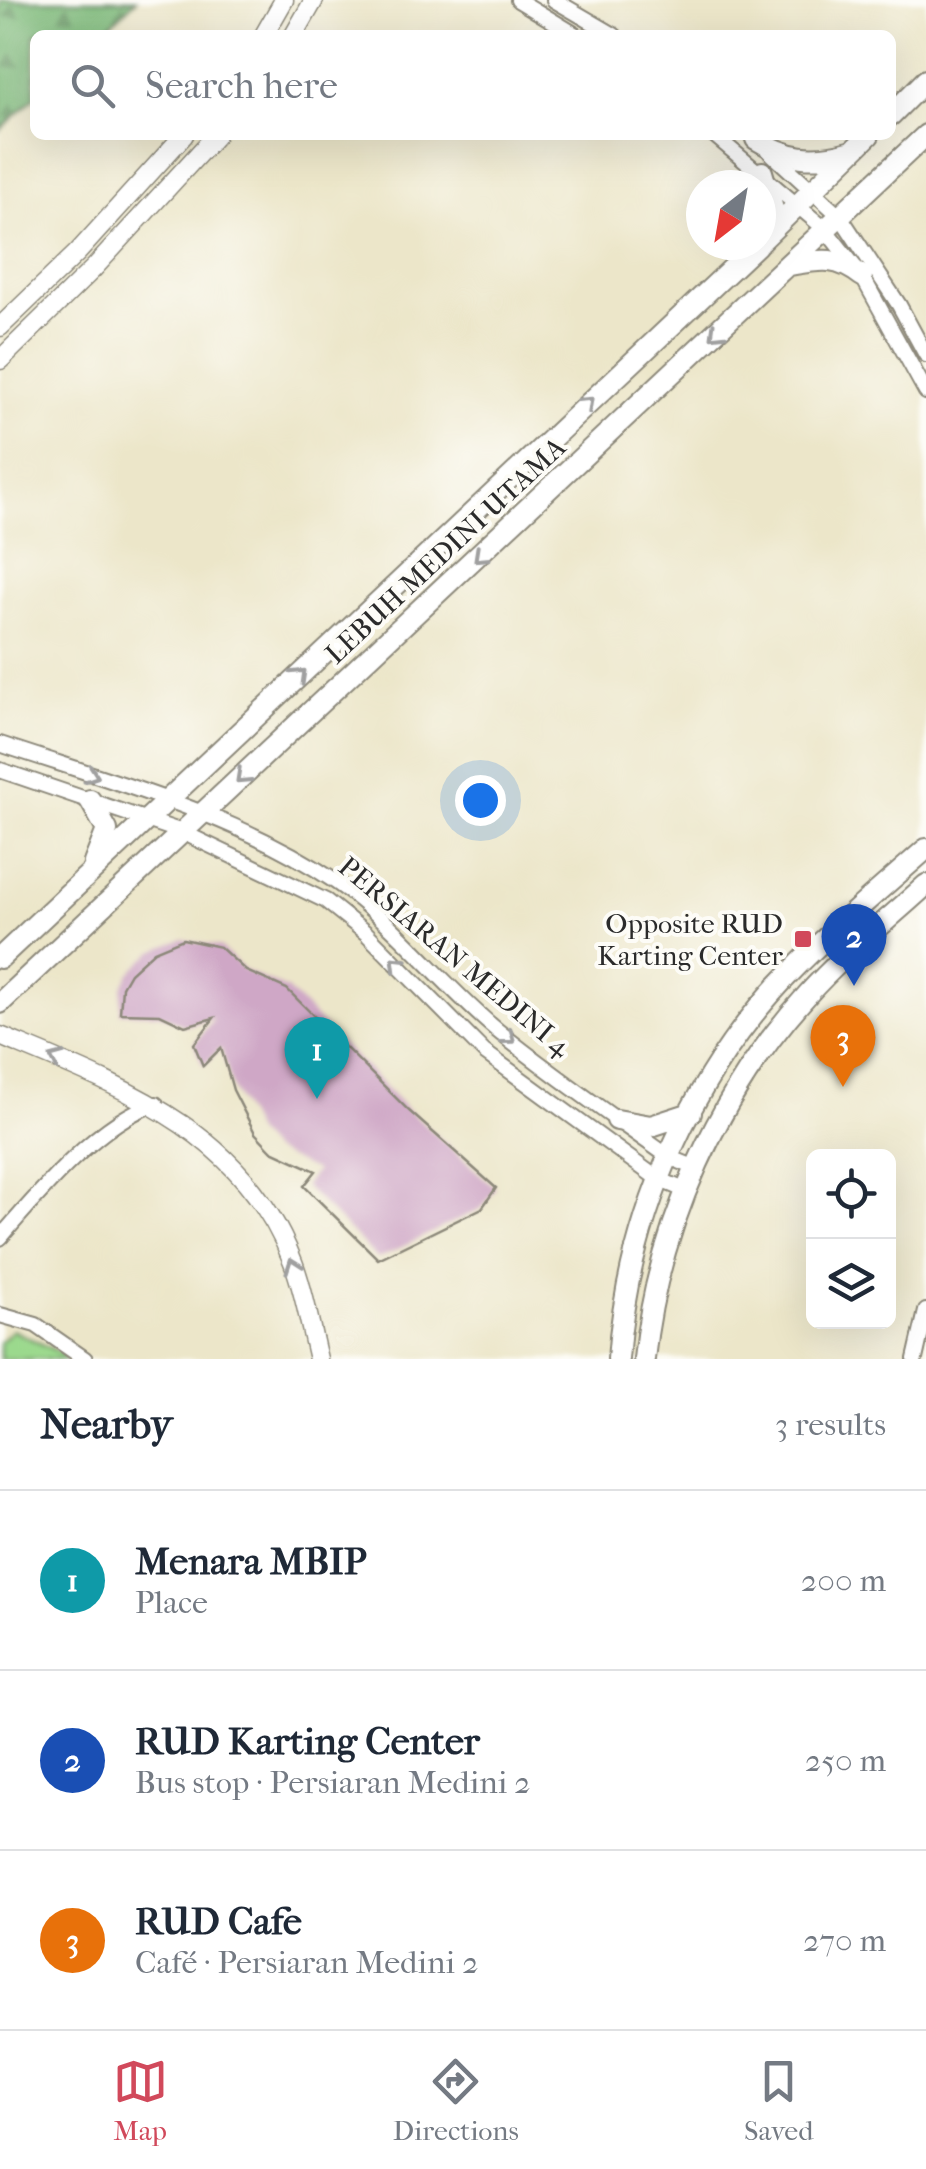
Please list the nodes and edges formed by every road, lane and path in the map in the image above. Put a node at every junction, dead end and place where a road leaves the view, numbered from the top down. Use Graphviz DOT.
graph roads {
  1 [pos="284,0"];
  2 [pos="314,0"];
  3 [pos="518,0"];
  4 [pos="554,0"];
  5 [pos="267,30"];
  6 [pos="297,30"];
  7 [pos="568,30"];
  8 [pos="605,30"];
  9 [pos="926,80"];
  10 [pos="896,109"];
  11 [pos="926,136"];
  12 [pos="179,140"];
  13 [pos="211,140"];
  14 [pos="720,140"];
  15 [pos="756,140"];
  16 [pos="758,140"];
  17 [pos="864,140"];
  18 [pos="853,150"];
  19 [pos="759,170"];
  20 [pos="776,180"];
  21 [pos="806,197"];
  22 [pos="832,223"];
  23 [pos="776,226"];
  24 [pos="740,260"];
  25 [pos="786,266"];
  26 [pos="862,276"];
  27 [pos="0,327"];
  28 [pos="926,355"];
  29 [pos="0,360"];
  30 [pos="926,392"];
  31 [pos="0,744"];
  32 [pos="0,770"];
  33 [pos="90,800"];
  34 [pos="168,800"];
  35 [pos="202,814"];
  36 [pos="147,820"];
  37 [pos="182,832"];
  38 [pos="926,849"];
  39 [pos="89,874"];
  40 [pos="926,885"];
  41 [pos="0,958"];
  42 [pos="0,1003"];
  43 [pos="0,1036"];
  44 [pos="126,1088"];
  45 [pos="156,1104"];
  46 [pos="691,1112"];
  47 [pos="617,1120"];
  48 [pos="92,1144"];
  49 [pos="669,1157"];
  50 [pos="696,1168"];
  51 [pos="658,1178"];
  52 [pos="687,1191"];
  53 [pos="0,1238"];
  54 [pos="926,1311"];
  55 [pos="0,1315"];
  56 [pos="85,1359"];
  57 [pos="318,1359"];
  58 [pos="618,1359"];
  59 [pos="644,1359"];
  60 [pos="915,1359"];
  1 -- 5 [label="street"];
  2 -- 6 [label="street"];
  3 -- 7 [label="street"];
  4 -- 8 [label="street"];
  9 -- 10 [label="main road"];
  11 -- 22 [label="main road, LEBUH MEDINI UTAMA"];
  12 -- 27 [label="street"];
  13 -- 29 [label="street"];
  14 -- 19 [label="street"];
  15 -- 21 [label="street"];
  16 -- 18 [label="main road"];
  17 -- 18 [label="main road, LEBUH MEDINI UTAMA"];
  18 -- 21 [label="main road, LEBUH MEDINI UTAMA"];
  20 -- 21 [label="street"];
  21 -- 22 [label="street"];
  21 -- 23 [label="main road, LEBUH MEDINI UTAMA"];
  22 -- 25 [label="main road, LEBUH MEDINI UTAMA"];
  22 -- 26 [label="street"];
  22 -- 28 [label="street"];
  34 -- 24 [label="main road, LEBUH MEDINI UTAMA, one-way"];
  25 -- 26 [label="main road"];
  25 -- 35 [label="main road, LEBUH MEDINI UTAMA, one-way"];
  26 -- 30 [label="street"];
  31 -- 34 [label="street, PERSIARAN MEDINI 4, one-way"];
  32 -- 33 [label="street, PERSIARAN MEDINI 4"];
  33 -- 36 [label="street, PERSIARAN MEDINI 4"];
  33 -- 39 [label="main road"];
  34 -- 35 [label="street, PERSIARAN MEDINI 4"];
  34 -- 36 [label="main road, LEBUH MEDINI UTAMA"];
  35 -- 37 [label="main road, LEBUH MEDINI UTAMA"];
  35 -- 47 [label="street, PERSIARAN MEDINI 4, one-way"];
  36 -- 37 [label="street, PERSIARAN MEDINI 4"];
  36 -- 39 [label="main road, LEBUH MEDINI UTAMA"];
  37 -- 42 [label="main road, LEBUH MEDINI UTAMA"];
  51 -- 37 [label="street, PERSIARAN MEDINI 4, one-way"];
  38 -- 46 [label="main road"];
  39 -- 41 [label="main road, LEBUH MEDINI UTAMA"];
  40 -- 50 [label="main road"];
  44 -- 43 [label="street, one-way"];
  44 -- 45 [label="street"];
  44 -- 48 [label="street"];
  45 -- 48 [label="street"];
  57 -- 45 [label="street, one-way"];
  46 -- 47 [label="main road"];
  46 -- 49 [label="main road"];
  47 -- 49 [label="street, PERSIARAN MEDINI 4"];
  48 -- 53 [label="street"];
  49 -- 50 [label="street, PERSIARAN MEDINI 4"];
  49 -- 51 [label="main road"];
  50 -- 52 [label="main road"];
  51 -- 52 [label="street, PERSIARAN MEDINI 4"];
  51 -- 58 [label="main road"];
  52 -- 59 [label="main road"];
  54 -- 60 [label="street"];
  55 -- 56 [label="street"];
}
